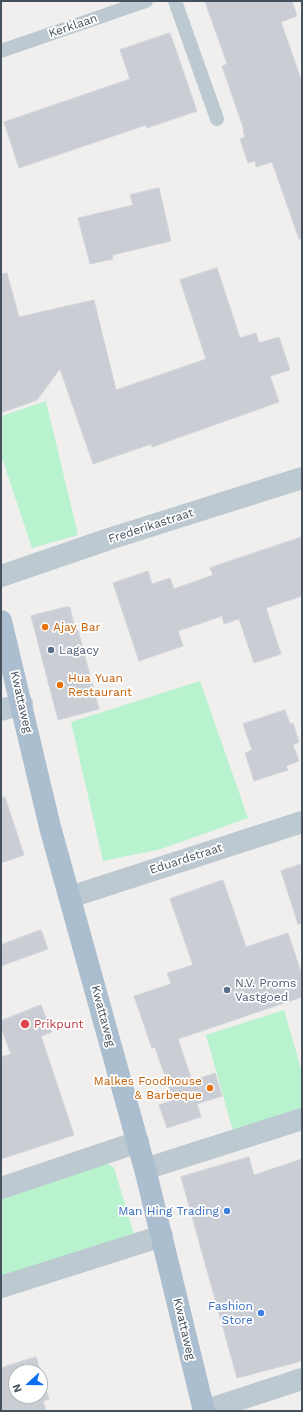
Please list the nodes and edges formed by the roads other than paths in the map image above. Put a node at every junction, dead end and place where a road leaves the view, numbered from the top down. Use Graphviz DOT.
graph roads {
  1 [pos="146,1"];
  2 [pos="175,1"];
  3 [pos="1,51"];
  4 [pos="217,119"];
  5 [pos="302,478"];
  6 [pos="1,576"];
  7 [pos="1,621"];
  8 [pos="22,704"];
  9 [pos="1,710"];
  10 [pos="302,822"];
  11 [pos="70,897"];
  12 [pos="302,1119"];
  13 [pos="138,1142"];
  14 [pos="145,1169"];
  15 [pos="1,1188"];
  16 [pos="162,1236"];
  17 [pos="1,1287"];
  18 [pos="302,1379"];
  19 [pos="204,1411"];
  1 -- 3 [label="lane, Kerklaan"];
  2 -- 4 [label="lane"];
  5 -- 6 [label="street, Frederikastraat"];
  7 -- 8 [label="main road, Kwattaweg"];
  8 -- 9 [label="street"];
  8 -- 11 [label="main road, Kwattaweg"];
  10 -- 11 [label="street, Eduardstraat"];
  11 -- 13 [label="main road, Kwattaweg"];
  12 -- 14 [label="street"];
  13 -- 14 [label="main road, Kwattaweg"];
  13 -- 15 [label="street"];
  14 -- 16 [label="main road, Kwattaweg"];
  16 -- 17 [label="street"];
  16 -- 19 [label="main road, Kwattaweg"];
  18 -- 19 [label="street"];
}
